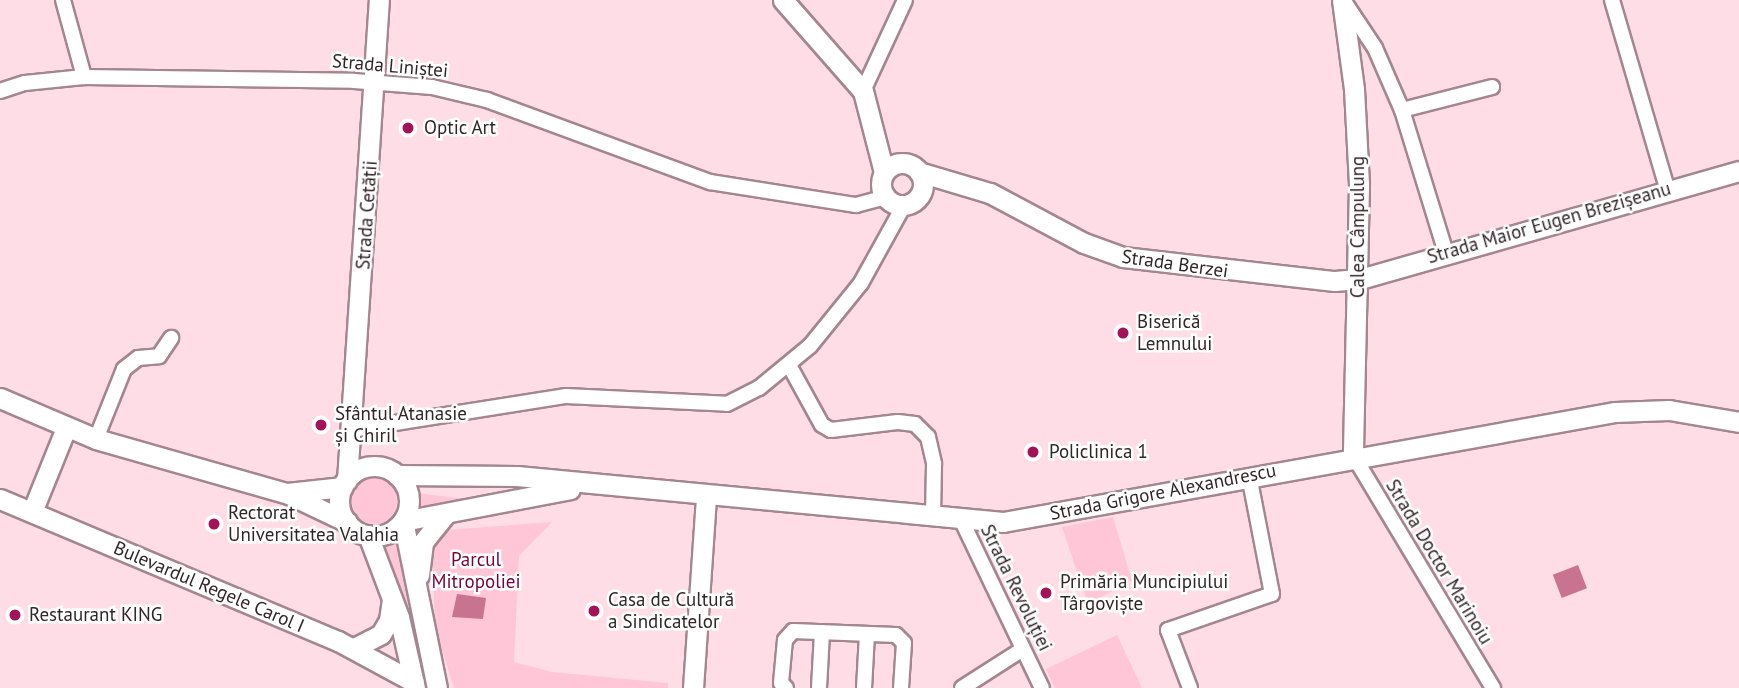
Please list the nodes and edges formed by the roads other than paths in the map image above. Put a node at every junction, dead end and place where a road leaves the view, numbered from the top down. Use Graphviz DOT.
graph roads {
  1 [pos="63,0"];
  2 [pos="379,0"];
  3 [pos="783,0"];
  4 [pos="905,0"];
  5 [pos="1343,0"];
  6 [pos="1612,0"];
  7 [pos="83,77"];
  8 [pos="377,82"];
  9 [pos="1492,87"];
  10 [pos="0,91"];
  11 [pos="863,91"];
  12 [pos="1402,110"];
  13 [pos="872,111"];
  14 [pos="911,167"];
  15 [pos="1739,171"];
  16 [pos="884,172"];
  17 [pos="964,187"];
  18 [pos="1667,188"];
  19 [pos="898,201"];
  20 [pos="1446,253"];
  21 [pos="1360,279"];
  22 [pos="171,338"];
  23 [pos="789,365"];
  24 [pos="0,398"];
  25 [pos="1739,422"];
  26 [pos="66,428"];
  27 [pos="351,430"];
  28 [pos="96,439"];
  29 [pos="1353,455"];
  30 [pos="371,467"];
  31 [pos="397,475"];
  32 [pos="1249,476"];
  33 [pos="345,484"];
  34 [pos="582,486"];
  35 [pos="286,494"];
  36 [pos="706,495"];
  37 [pos="0,499"];
  38 [pos="32,512"];
  39 [pos="445,515"];
  40 [pos="933,516"];
  41 [pos="961,519"];
  42 [pos="403,521"];
  43 [pos="347,522"];
  44 [pos="368,535"];
  45 [pos="390,588"];
  46 [pos="418,602"];
  47 [pos="822,632"];
  48 [pos="867,634"];
  49 [pos="354,648"];
  50 [pos="1023,649"];
  51 [pos="415,685"];
  52 [pos="437,688"];
  53 [pos="693,688"];
  54 [pos="786,688"];
  55 [pos="819,688"];
  56 [pos="864,688"];
  57 [pos="901,688"];
  58 [pos="962,688"];
  59 [pos="1042,688"];
  60 [pos="1190,688"];
  61 [pos="1493,688"];
  1 -- 7 [label="street"];
  2 -- 8 [label="street, Strada Cetății"];
  3 -- 11 [label="street"];
  4 -- 11 [label="street"];
  5 -- 12 [label="street, Calea Câmpulung"];
  5 -- 21 [label="street, Calea Câmpulung"];
  6 -- 18 [label="street"];
  7 -- 8 [label="street, Strada Liniștei"];
  7 -- 10 [label="street, Strada Liniștei"];
  8 -- 19 [label="street, Strada Liniștei"];
  8 -- 27 [label="street, Strada Cetății"];
  9 -- 12 [label="street"];
  11 -- 13 [label="street"];
  12 -- 20 [label="street, Calea Câmpulung"];
  13 -- 14 [label="street"];
  13 -- 16 [label="street"];
  14 -- 16 [label="street"];
  14 -- 17 [label="street, Strada Berzei"];
  14 -- 19 [label="street"];
  15 -- 18 [label="street, Strada Maior Eugen Brezișeanu"];
  16 -- 19 [label="street"];
  17 -- 19 [label="street"];
  17 -- 21 [label="street, Strada Berzei"];
  18 -- 20 [label="street, Strada Maior Eugen Brezișeanu"];
  19 -- 23 [label="street"];
  20 -- 21 [label="street, Strada Maior Eugen Brezișeanu"];
  21 -- 29 [label="street, Calea Câmpulung"];
  22 -- 28 [label="street"];
  23 -- 27 [label="street"];
  23 -- 40 [label="street"];
  24 -- 26 [label="street"];
  25 -- 29 [label="street, Strada Grigore Alexandrescu"];
  26 -- 28 [label="street"];
  26 -- 38 [label="street"];
  27 -- 30 [label="street"];
  27 -- 33 [label="street, Strada Cetății"];
  28 -- 35 [label="street"];
  29 -- 32 [label="street, Strada Grigore Alexandrescu"];
  29 -- 61 [label="street, Strada Doctor Marinoiu"];
  30 -- 31 [label="street"];
  30 -- 33 [label="street"];
  31 -- 34 [label="street, Strada Grigore Alexandrescu"];
  31 -- 42 [label="street"];
  32 -- 41 [label="street, Strada Grigore Alexandrescu"];
  32 -- 60 [label="street"];
  33 -- 35 [label="street"];
  33 -- 43 [label="street"];
  34 -- 36 [label="street, Strada Grigore Alexandrescu"];
  34 -- 39 [label="street, Strada Grigore Alexandrescu"];
  35 -- 43 [label="street"];
  36 -- 40 [label="street, Strada Grigore Alexandrescu"];
  36 -- 53 [label="street"];
  37 -- 38 [label="street, Bulevardul Regele Carol I"];
  38 -- 49 [label="street, Bulevardul Regele Carol I"];
  39 -- 42 [label="street, Strada Grigore Alexandrescu"];
  39 -- 46 [label="street"];
  40 -- 41 [label="street, Strada Grigore Alexandrescu"];
  41 -- 50 [label="street, Strada Revoluției"];
  42 -- 44 [label="street"];
  42 -- 46 [label="street"];
  43 -- 44 [label="street"];
  44 -- 45 [label="street"];
  45 -- 49 [label="street"];
  45 -- 51 [label="street"];
  46 -- 52 [label="street"];
  47 -- 48 [label="street"];
  47 -- 54 [label="street"];
  47 -- 55 [label="street"];
  48 -- 56 [label="street"];
  48 -- 57 [label="street"];
  49 -- 51 [label="street, Bulevardul Regele Carol I"];
  50 -- 58 [label="street"];
  50 -- 59 [label="street, Strada Revoluției"];
}
